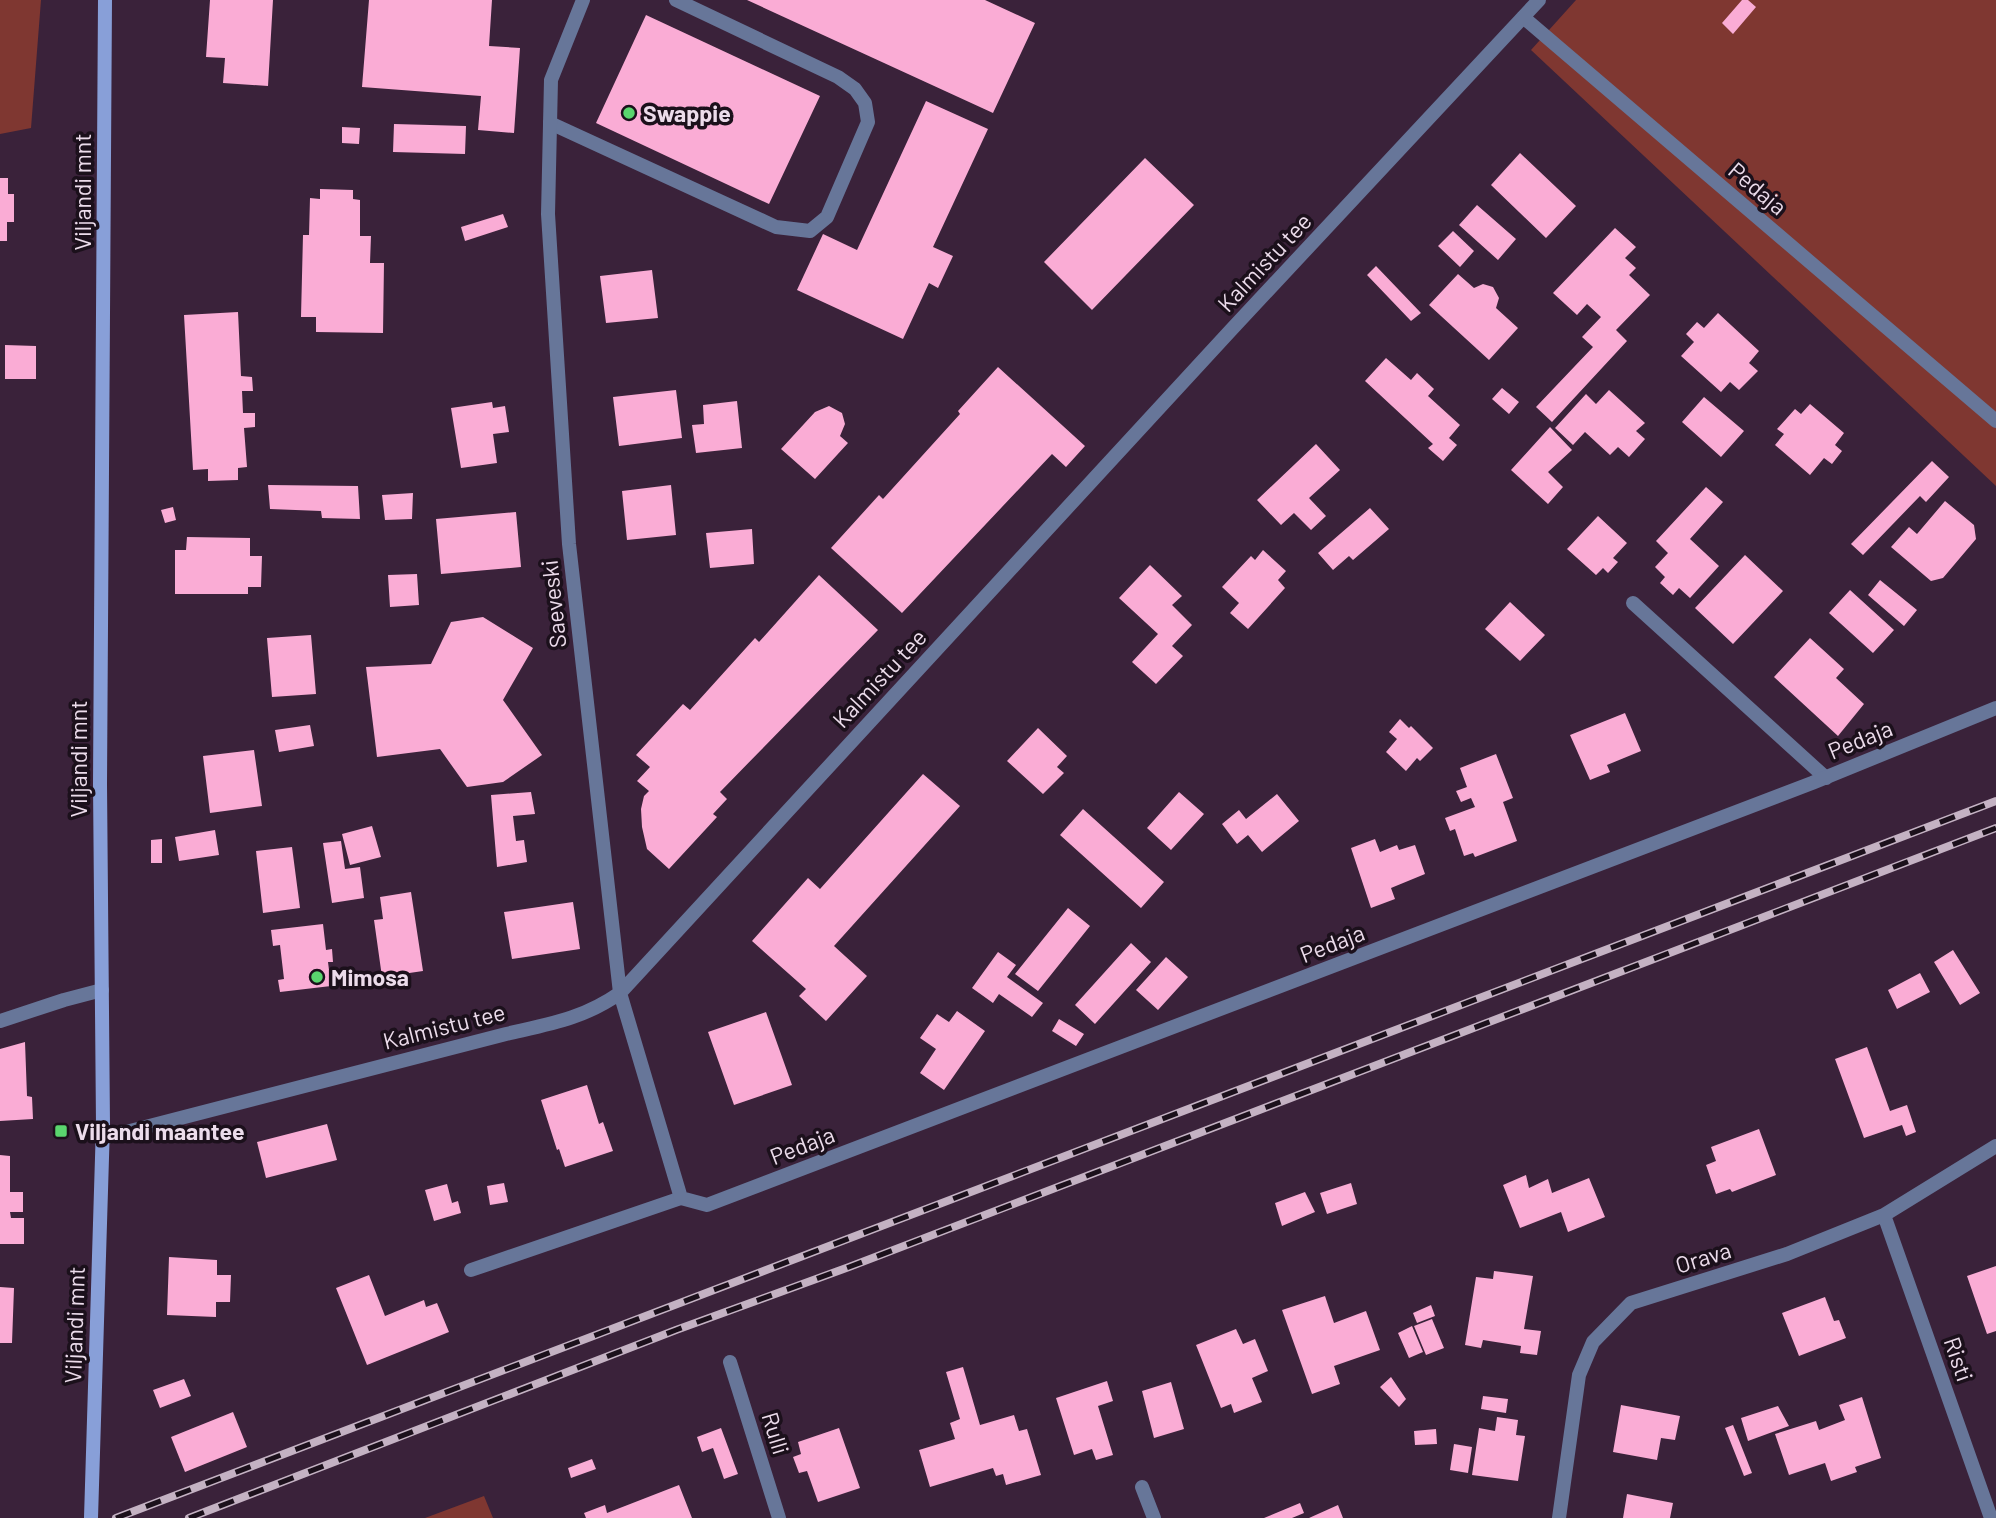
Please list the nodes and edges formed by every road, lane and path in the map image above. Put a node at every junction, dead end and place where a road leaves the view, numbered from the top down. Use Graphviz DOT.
graph roads {
  1 [pos="105,0"];
  2 [pos="583,0"];
  3 [pos="676,0"];
  4 [pos="1539,0"];
  5 [pos="1523,17"];
  6 [pos="550,123"];
  7 [pos="1996,421"];
  8 [pos="1633,603"];
  9 [pos="1996,708"];
  10 [pos="1826,778"];
  11 [pos="102,990"];
  12 [pos="620,993"];
  13 [pos="0,1021"];
  14 [pos="103,1138"];
  15 [pos="1996,1146"];
  16 [pos="681,1198"];
  17 [pos="1884,1215"];
  18 [pos="471,1270"];
  19 [pos="730,1362"];
  20 [pos="1142,1487"];
  21 [pos="91,1518"];
  22 [pos="779,1518"];
  23 [pos="1154,1518"];
  24 [pos="1559,1518"];
  25 [pos="1990,1518"];
  1 -- 11 [label="main road, Viljandi mnt"];
  2 -- 6 [label="street, Saeveski"];
  3 -- 6 [label="street"];
  4 -- 5 [label="street, Kalmistu tee"];
  5 -- 7 [label="street, Pedaja"];
  5 -- 12 [label="street, Kalmistu tee"];
  6 -- 12 [label="street, Saeveski"];
  8 -- 10 [label="street"];
  9 -- 10 [label="street, Pedaja"];
  10 -- 16 [label="street, Pedaja"];
  11 -- 13 [label="street"];
  11 -- 14 [label="main road, Viljandi mnt"];
  12 -- 14 [label="street, Kalmistu tee"];
  12 -- 16 [label="street, Saeveski"];
  14 -- 21 [label="main road, Viljandi mnt"];
  15 -- 17 [label="street, Orava"];
  16 -- 18 [label="street"];
  17 -- 24 [label="street, Orava"];
  17 -- 25 [label="street, Risti"];
  19 -- 22 [label="street, Rulli"];
  20 -- 23 [label="street"];
}
